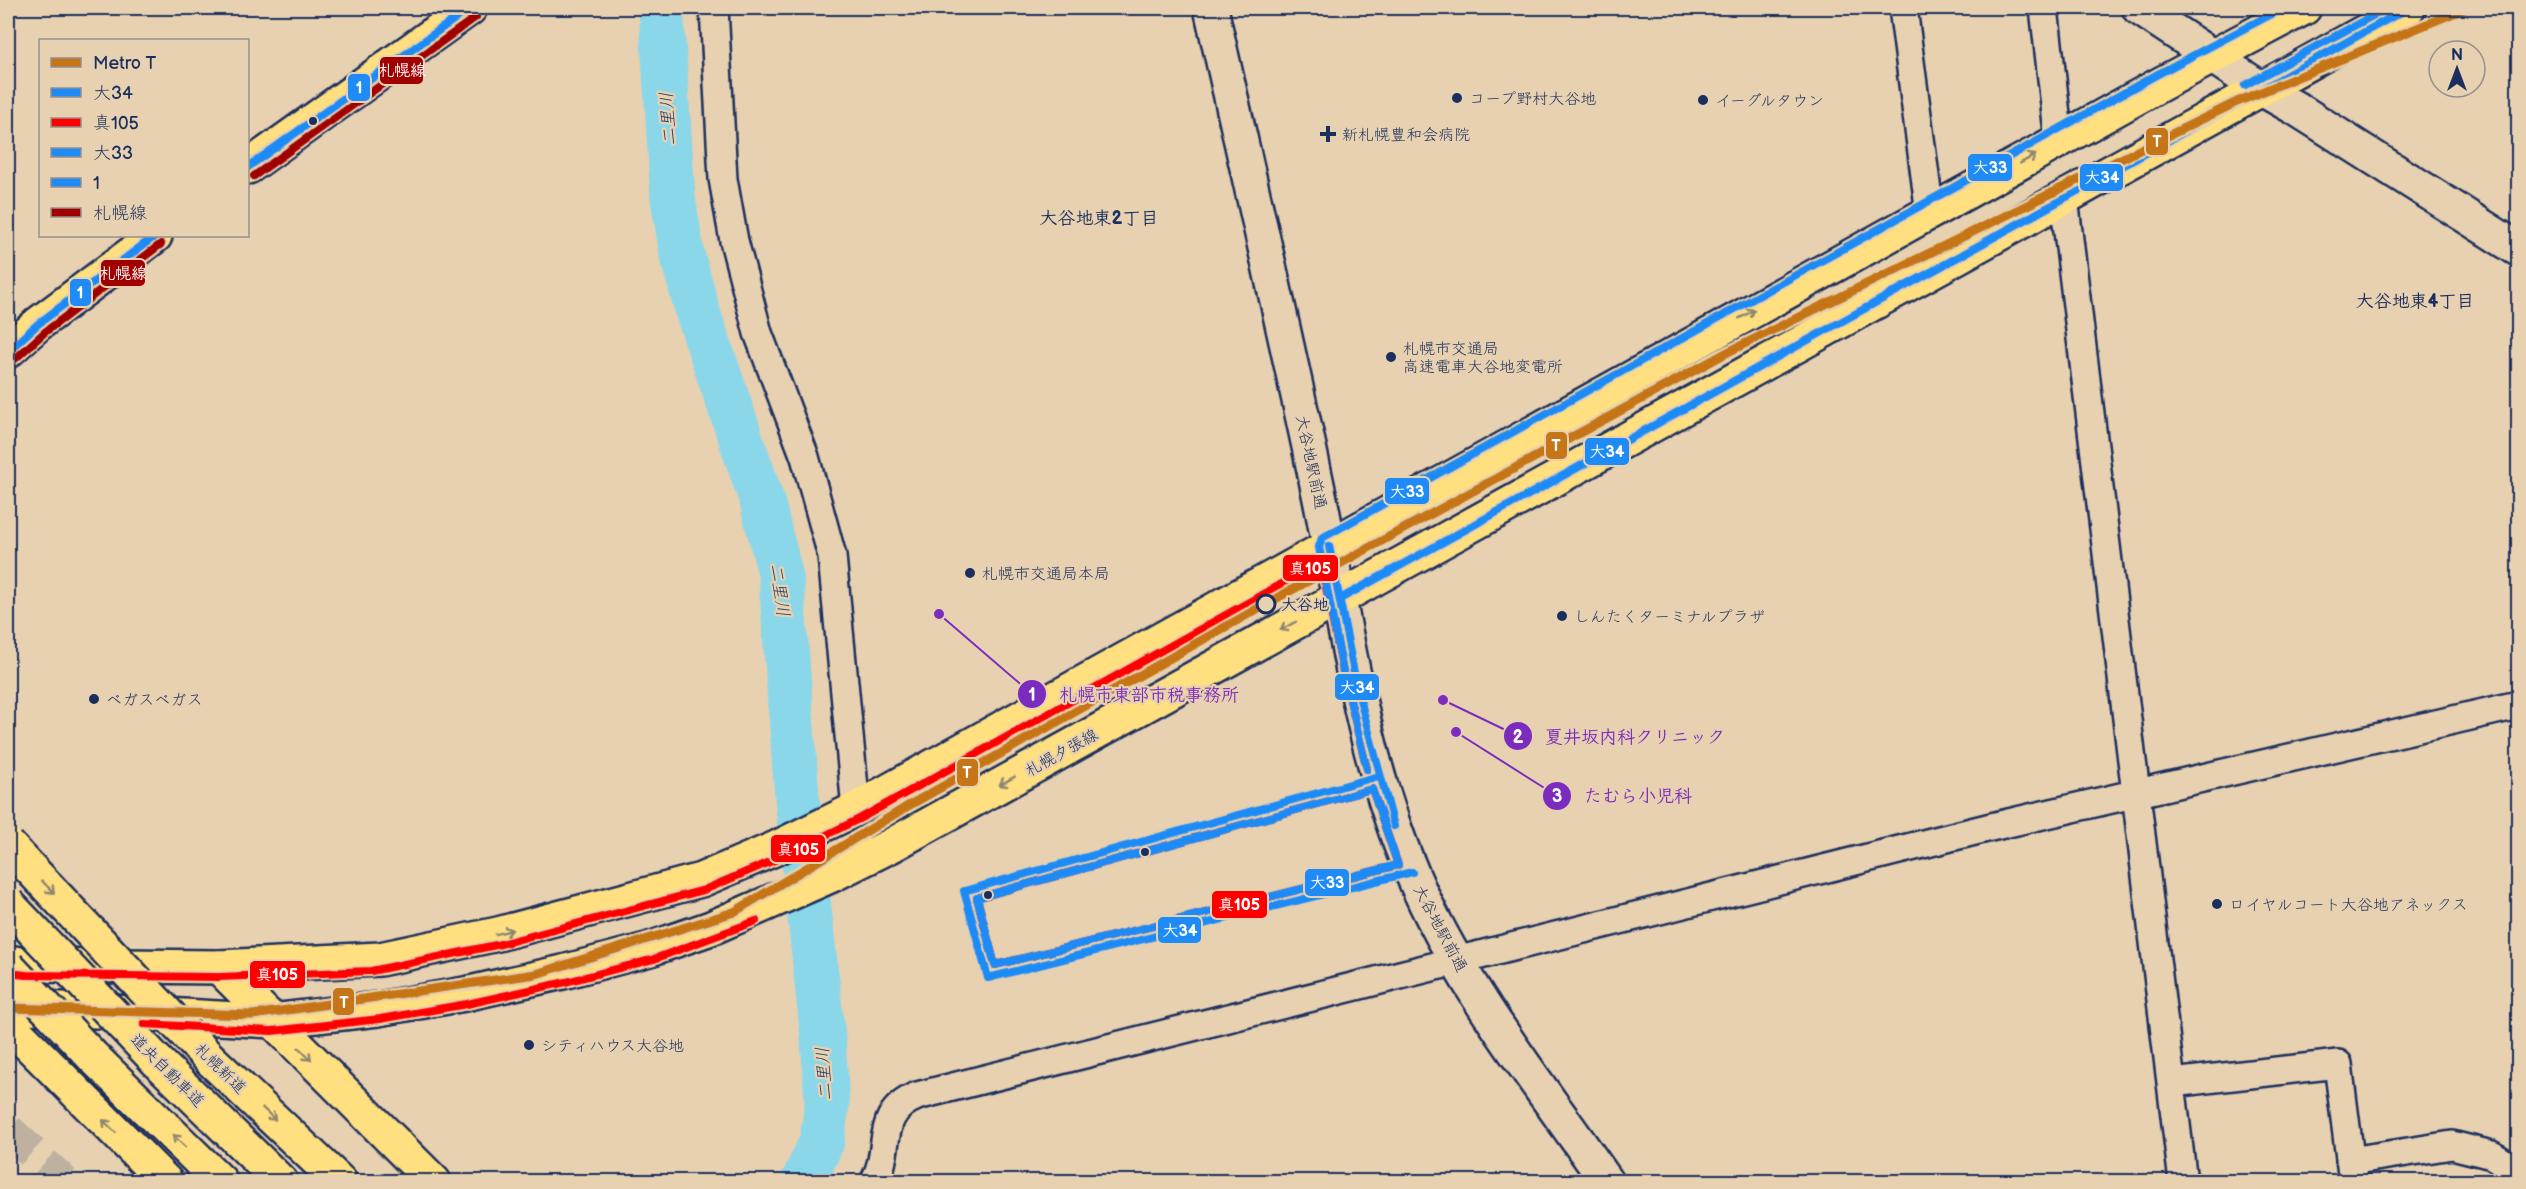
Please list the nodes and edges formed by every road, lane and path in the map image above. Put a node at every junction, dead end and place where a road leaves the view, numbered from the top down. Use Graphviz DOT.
graph roads {
  1 [pos="470,8"];
  2 [pos="714,8"];
  3 [pos="1211,8"];
  4 [pos="1903,8"];
  5 [pos="2044,8"];
  6 [pos="2139,8"];
  7 [pos="2304,8"];
  8 [pos="2408,8"];
  9 [pos="2213,58"];
  10 [pos="2260,88"];
  11 [pos="2060,141"];
  12 [pos="249,166"];
  13 [pos="2064,198"];
  14 [pos="1930,214"];
  15 [pos="154,237"];
  16 [pos="2518,249"];
  17 [pos="8,351"];
  18 [pos="1329,546"];
  19 [pos="1340,599"];
  20 [pos="2518,705"];
  21 [pos="2135,782"];
  22 [pos="845,814"];
  23 [pos="8,845"];
  24 [pos="8,904"];
  25 [pos="1441,934"];
  26 [pos="8,962"];
  27 [pos="8,967"];
  28 [pos="219,968"];
  29 [pos="8,1006"];
  30 [pos="273,1021"];
  31 [pos="8,1024"];
  32 [pos="2172,1083"];
  33 [pos="2352,1171"];
  34 [pos="2518,1172"];
  35 [pos="166,1182"];
  36 [pos="221,1182"];
  37 [pos="281,1182"];
  38 [pos="340,1182"];
  39 [pos="434,1182"];
  40 [pos="874,1182"];
  41 [pos="1607,1182"];
  42 [pos="2183,1182"];
  1 -- 12 [label="main road"];
  2 -- 22 [label="street"];
  3 -- 18 [label="street, 大谷地駅前通"];
  4 -- 14 [label="street"];
  5 -- 11 [label="street"];
  6 -- 9 [label="street"];
  7 -- 9 [label="main road"];
  8 -- 10 [label="main road, 札幌夕張線"];
  9 -- 10 [label="street"];
  9 -- 11 [label="main road"];
  10 -- 13 [label="main road, 札幌夕張線"];
  10 -- 16 [label="street"];
  14 -- 11 [label="main road, one-way"];
  13 -- 19 [label="main road, 札幌夕張線"];
  13 -- 21 [label="street"];
  18 -- 14 [label="main road, one-way"];
  15 -- 17 [label="main road"];
  18 -- 19 [label="street, 大谷地駅前通"];
  18 -- 22 [label="main road"];
  19 -- 25 [label="street, 大谷地駅前通"];
  19 -- 30 [label="main road, 札幌夕張線, one-way"];
  20 -- 21 [label="street"];
  21 -- 25 [label="street"];
  21 -- 32 [label="street"];
  28 -- 22 [label="main road, one-way"];
  23 -- 38 [label="main road, 札幌新道, one-way, bridge"];
  24 -- 37 [label="main road, 道央自動車道, bridge"];
  25 -- 40 [label="street"];
  25 -- 41 [label="street, 大谷地駅前通"];
  26 -- 28 [label="main road"];
  36 -- 27 [label="main road, one-way, bridge"];
  28 -- 30 [label="main road"];
  29 -- 30 [label="main road, 札幌夕張線"];
  30 -- 39 [label="main road, one-way"];
  35 -- 31 [label="main road, one-way"];
  32 -- 33 [label="street"];
  32 -- 42 [label="street"];
  33 -- 34 [label="street"];
}
